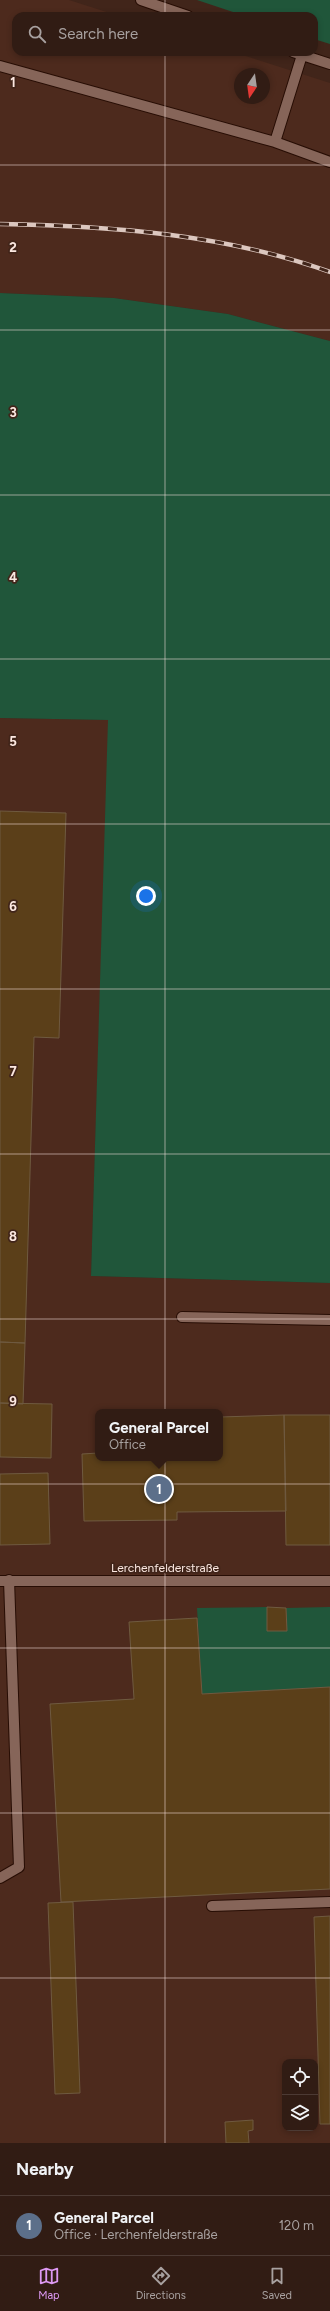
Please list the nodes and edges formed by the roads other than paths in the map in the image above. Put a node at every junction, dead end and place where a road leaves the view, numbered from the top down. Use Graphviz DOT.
graph roads {
  1 [pos="141,0"];
  2 [pos="176,12"];
  3 [pos="296,56"];
  4 [pos="306,56"];
  5 [pos="330,64"];
  6 [pos="0,66"];
  7 [pos="274,142"];
  8 [pos="330,162"];
  9 [pos="182,1317"];
  10 [pos="330,1320"];
  11 [pos="5,1581"];
  12 [pos="330,1581"];
  13 [pos="0,1878"];
  14 [pos="330,1902"];
  15 [pos="212,1906"];
  1 -- 2 [label="street"];
  3 -- 7 [label="street"];
  4 -- 5 [label="street"];
  6 -- 7 [label="street"];
  7 -- 8 [label="street"];
  9 -- 10 [label="street"];
  11 -- 12 [label="street, Lerchenfelderstraße"];
  11 -- 13 [label="street"];
  14 -- 15 [label="street"];
}
